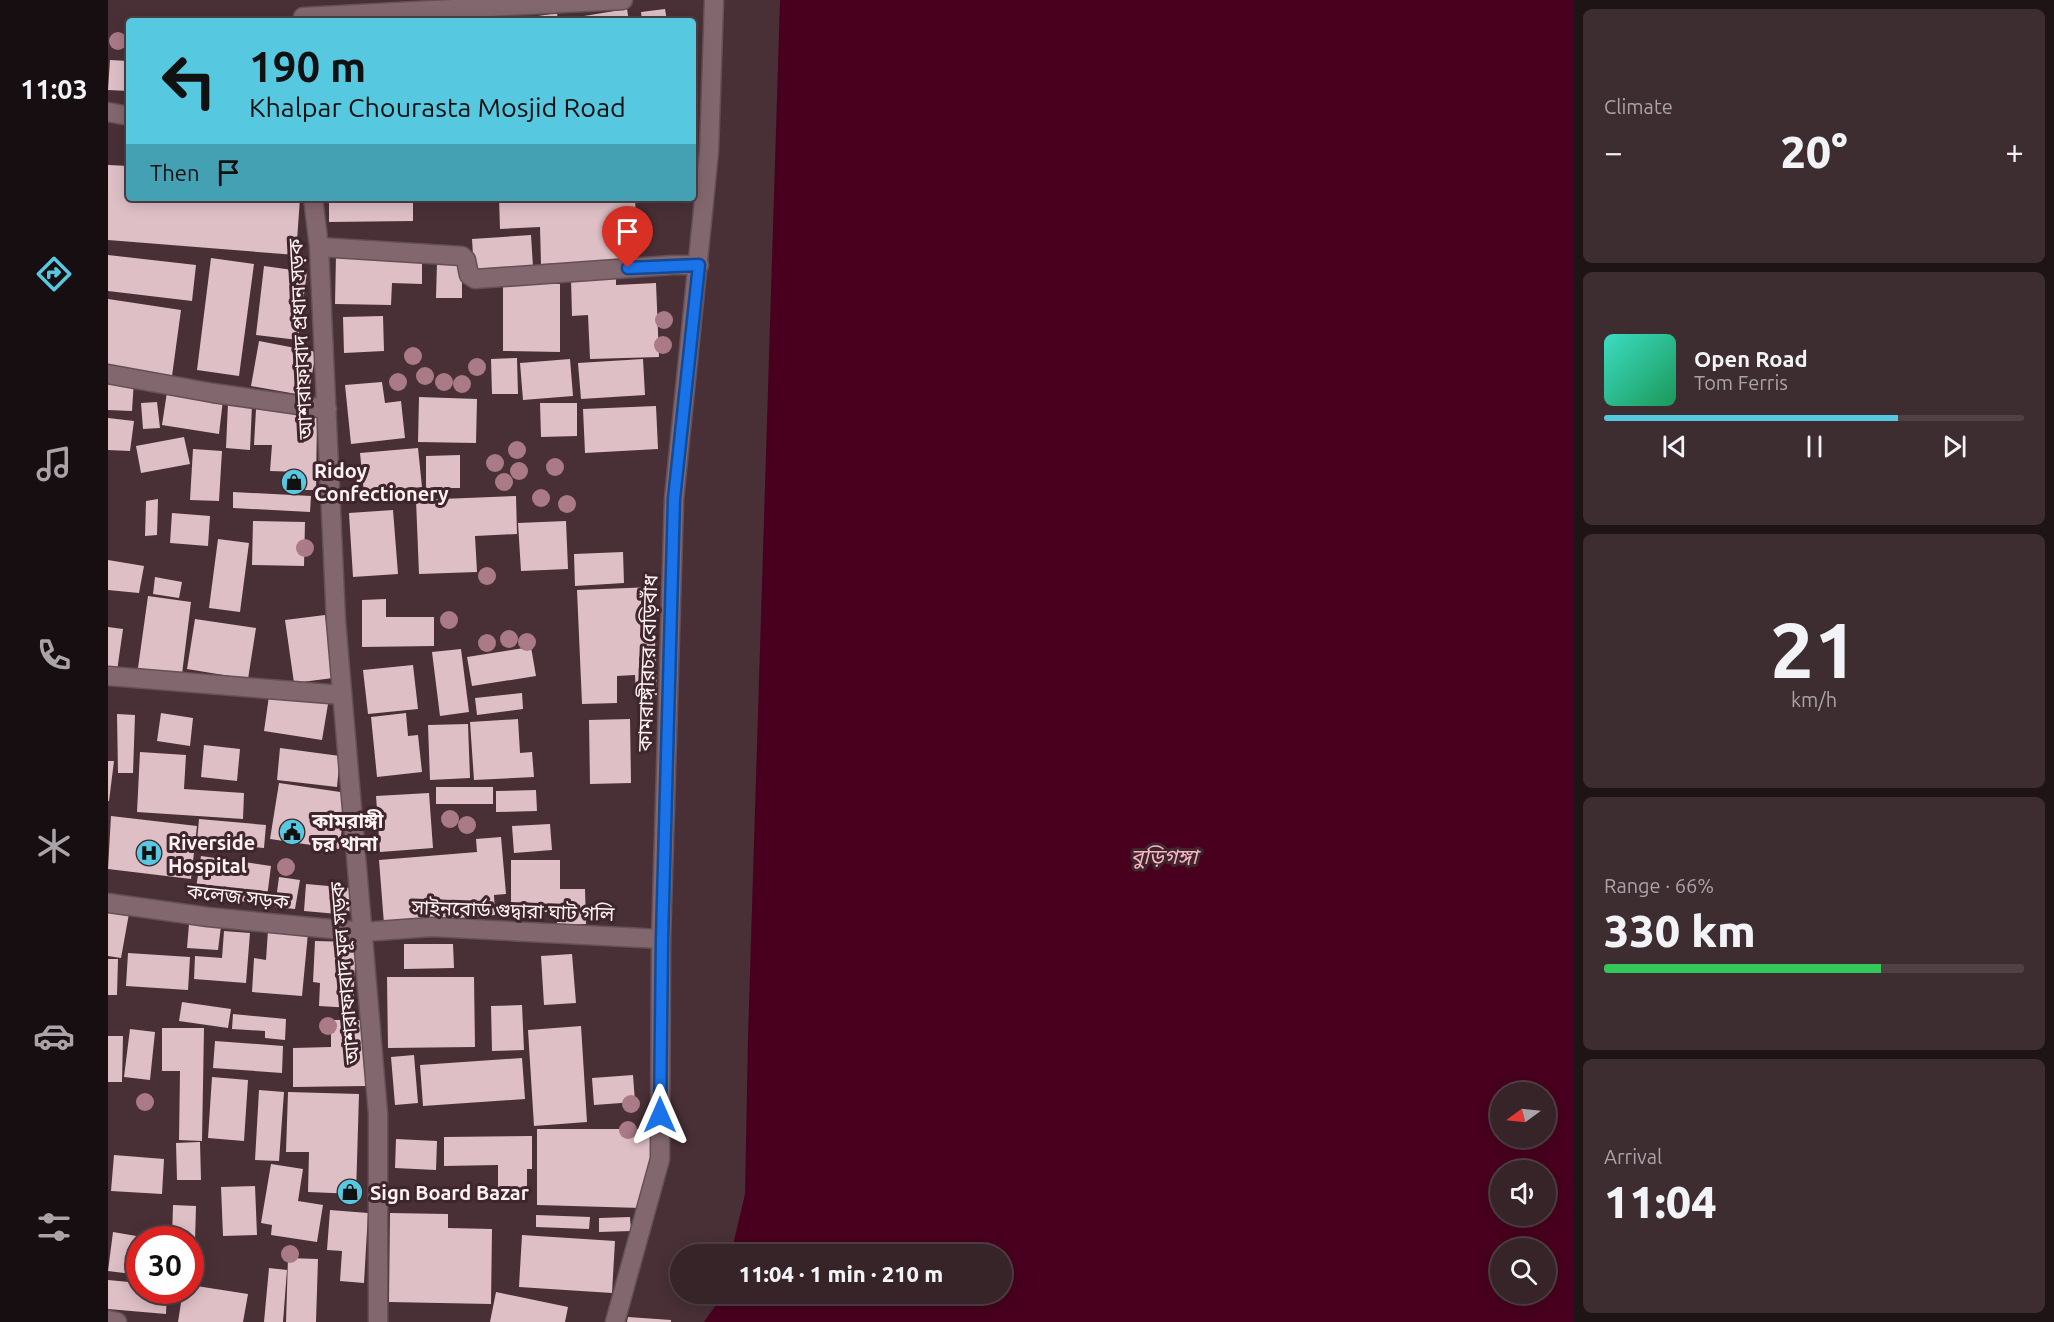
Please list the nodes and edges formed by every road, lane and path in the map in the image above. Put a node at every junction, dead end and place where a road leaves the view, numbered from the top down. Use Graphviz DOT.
graph roads {
  1 [pos="623,0"];
  2 [pos="714,0"];
  3 [pos="302,13"];
  4 [pos="108,112"];
  5 [pos="126,116"];
  6 [pos="701,151"];
  7 [pos="313,201"];
  8 [pos="319,247"];
  9 [pos="699,265"];
  10 [pos="108,374"];
  11 [pos="327,409"];
  12 [pos="336,621"];
  13 [pos="108,676"];
  14 [pos="342,694"];
  15 [pos="108,903"];
  16 [pos="363,932"];
  17 [pos="662,939"];
  18 [pos="108,1320"];
  19 [pos="117,1322"];
  20 [pos="378,1322"];
  21 [pos="615,1322"];
  1 -- 3 [label="street"];
  2 -- 6 [label="street, কামরাঙ্গীরচর বেড়িবাঁধ"];
  4 -- 5 [label="street"];
  6 -- 9 [label="street, কামরাঙ্গীরচর বেড়িবাঁধ"];
  7 -- 8 [label="street, আশরাফাবাদ প্রধান সড়ক"];
  8 -- 9 [label="street"];
  8 -- 11 [label="street, আশরাফাবাদ প্রধান সড়ক"];
  9 -- 17 [label="street, কামরাঙ্গীরচর বেড়িবাঁধ"];
  10 -- 11 [label="street"];
  11 -- 12 [label="street, আশরাফাবাদ প্রধান সড়ক"];
  12 -- 14 [label="street, আশরাফাবাদ মূল সড়ক"];
  13 -- 14 [label="street"];
  14 -- 16 [label="street, আশরাফাবাদ মূল সড়ক"];
  15 -- 16 [label="street, কলেজ সড়ক"];
  16 -- 17 [label="street, সাইনবোর্ড গুদ্বারা ঘাট গলি"];
  16 -- 20 [label="street, আশরাফাবাদ মূল সড়ক"];
  17 -- 21 [label="street, কামরাঙ্গীরচর বেড়িবাঁধ"];
  18 -- 19 [label="street"];
}
